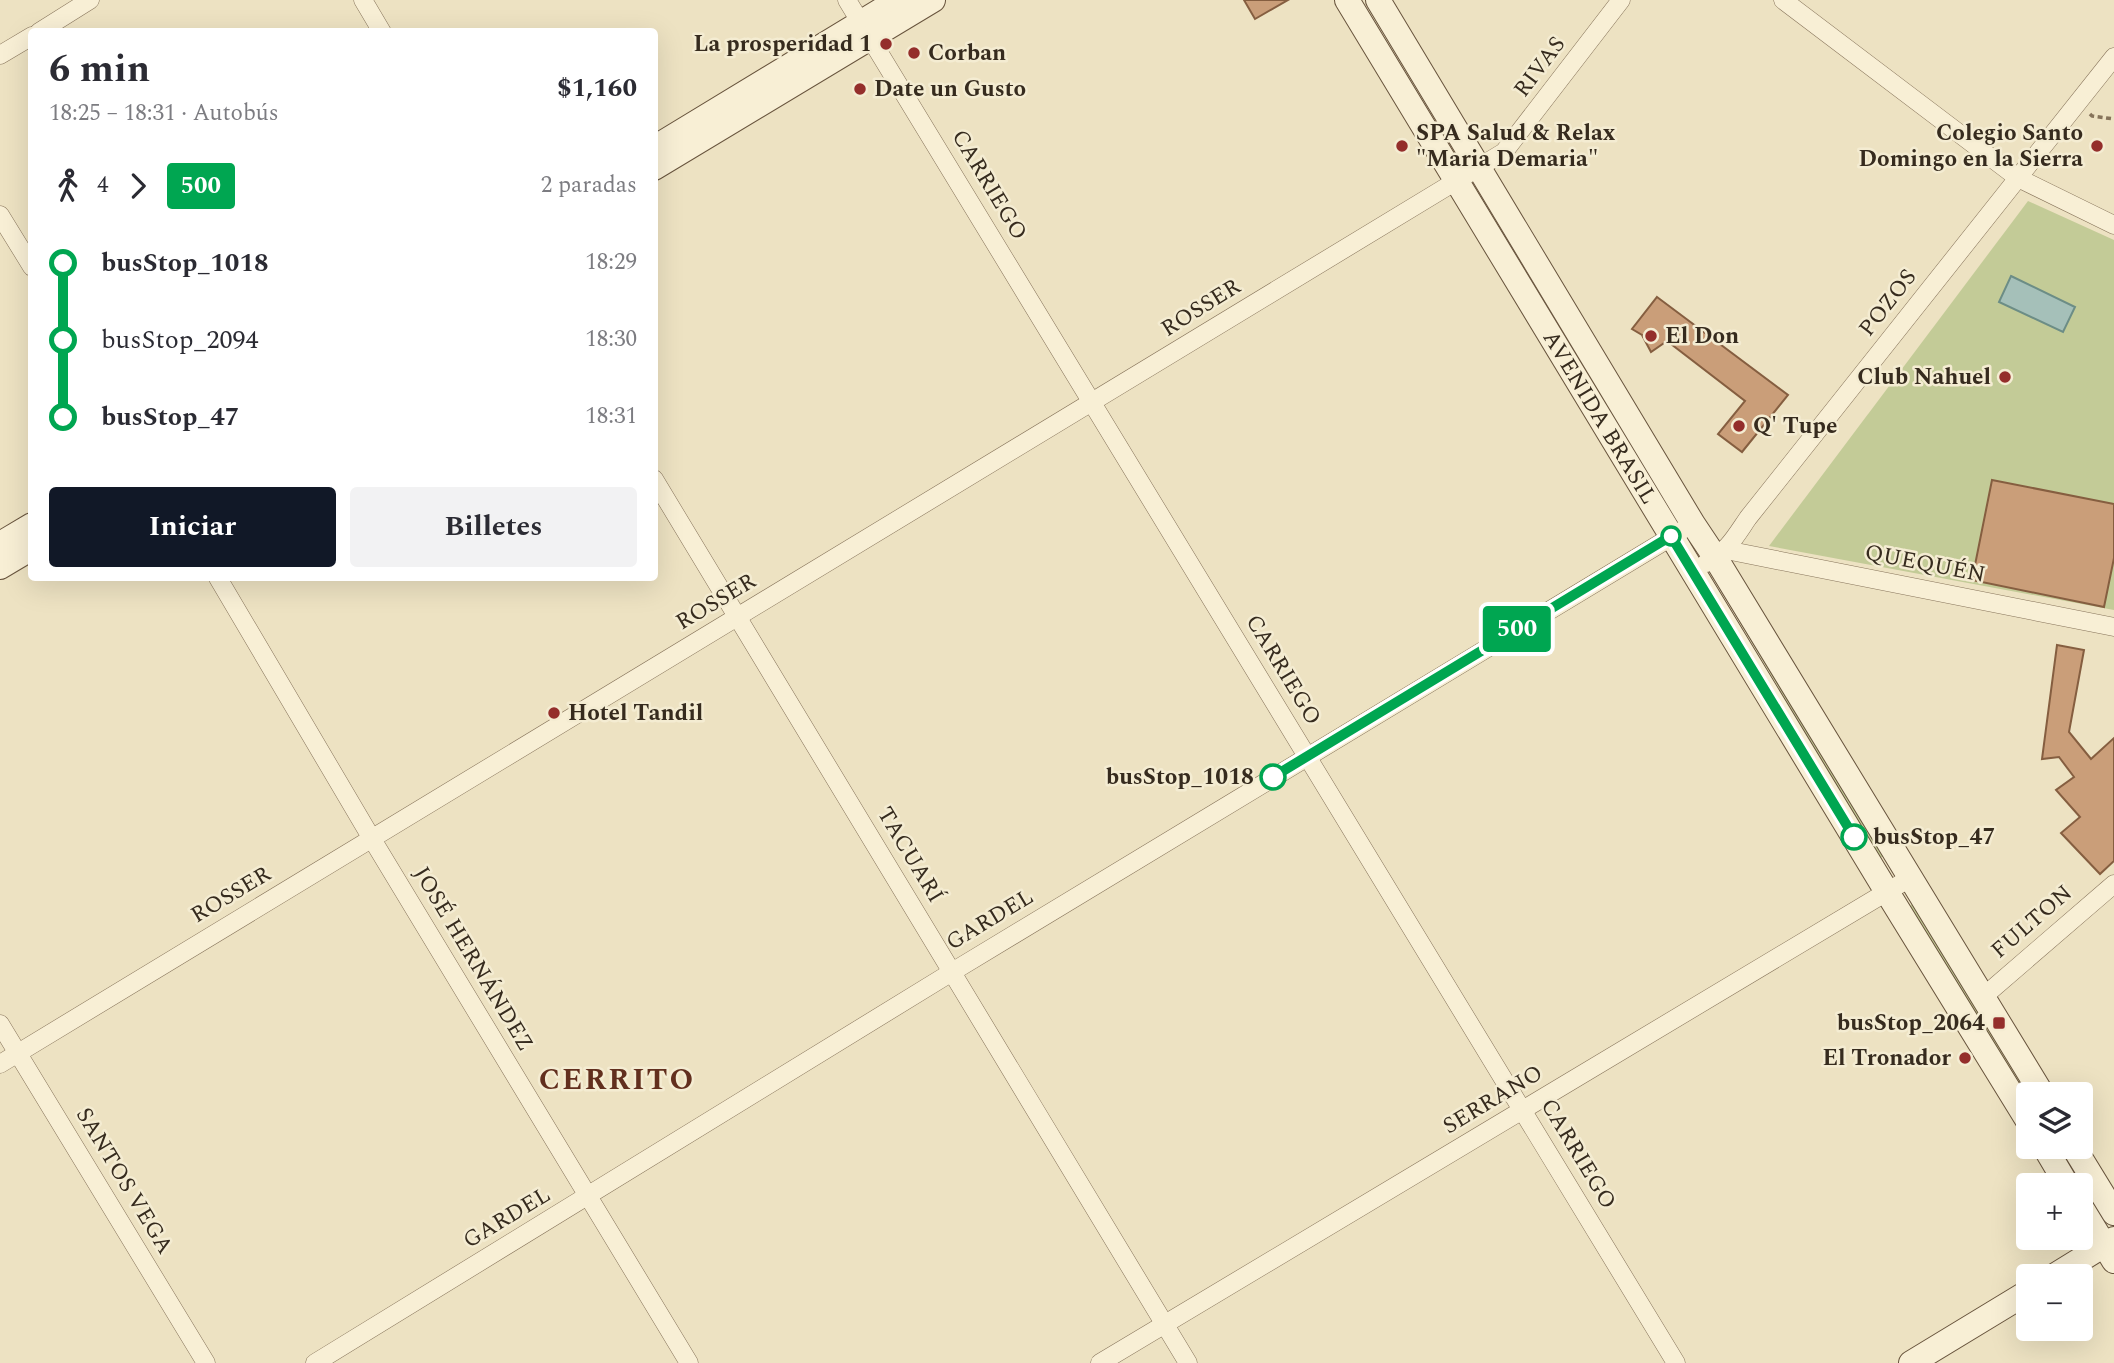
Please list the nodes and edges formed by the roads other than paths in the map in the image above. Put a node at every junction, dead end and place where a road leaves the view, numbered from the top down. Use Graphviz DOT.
graph roads {
  1 [pos="90,0"];
  2 [pos="363,0"];
  3 [pos="847,0"];
  4 [pos="898,0"];
  5 [pos="933,0"];
  6 [pos="1347,0"];
  7 [pos="1378,0"];
  8 [pos="1621,0"];
  9 [pos="1783,0"];
  10 [pos="44,28"];
  11 [pos="380,28"];
  12 [pos="866,30"];
  13 [pos="28,38"];
  14 [pos="0,55"];
  15 [pos="2114,57"];
  16 [pos="658,146"];
  17 [pos="658,165"];
  18 [pos="1479,166"];
  19 [pos="2018,178"];
  20 [pos="1457,180"];
  21 [pos="0,215"];
  22 [pos="2114,225"];
  23 [pos="28,260"];
  24 [pos="1092,403"];
  25 [pos="658,487"];
  26 [pos="28,527"];
  27 [pos="1682,530"];
  28 [pos="0,544"];
  29 [pos="28,550"];
  30 [pos="1721,553"];
  31 [pos="0,567"];
  32 [pos="1693,570"];
  33 [pos="220,581"];
  34 [pos="738,617"];
  35 [pos="2114,627"];
  36 [pos="1307,756"];
  37 [pos="372,839"];
  38 [pos="1910,878"];
  39 [pos="2114,884"];
  40 [pos="1887,892"];
  41 [pos="952,972"];
  42 [pos="1983,997"];
  43 [pos="0,1024"];
  44 [pos="18,1054"];
  45 [pos="0,1064"];
  46 [pos="2035,1082"];
  47 [pos="2016,1102"];
  48 [pos="1523,1111"];
  49 [pos="2081,1159"];
  50 [pos="589,1197"];
  51 [pos="2114,1213"];
  52 [pos="2093,1223"];
  53 [pos="2111,1248"];
  54 [pos="2078,1264"];
  55 [pos="2016,1299"];
  56 [pos="1164,1323"];
  57 [pos="206,1363"];
  58 [pos="314,1363"];
  59 [pos="690,1363"];
  60 [pos="1100,1363"];
  61 [pos="1188,1363"];
  62 [pos="1676,1363"];
  63 [pos="1911,1363"];
  1 -- 10 [label="street"];
  2 -- 11 [label="street"];
  3 -- 12 [label="street, CARRIEGO"];
  4 -- 12 [label="main road"];
  5 -- 12 [label="main road"];
  6 -- 20 [label="main road, AVENIDA BRASIL"];
  7 -- 18 [label="main road, AVENIDA BRASIL"];
  8 -- 18 [label="street, RIVAS"];
  9 -- 19 [label="street"];
  12 -- 16 [label="main road"];
  12 -- 17 [label="main road"];
  12 -- 24 [label="street, CARRIEGO"];
  13 -- 14 [label="street"];
  15 -- 19 [label="street, POZOS"];
  18 -- 20 [label="street, RIVAS"];
  18 -- 27 [label="main road, AVENIDA BRASIL"];
  19 -- 22 [label="street"];
  19 -- 30 [label="street, POZOS"];
  20 -- 24 [label="street, ROSSER"];
  20 -- 27 [label="main road, AVENIDA BRASIL"];
  21 -- 23 [label="street"];
  24 -- 34 [label="street, ROSSER"];
  24 -- 36 [label="street, CARRIEGO"];
  25 -- 34 [label="street, TACUARÍ"];
  26 -- 28 [label="main road"];
  27 -- 30 [label="main road, AVENIDA BRASIL"];
  27 -- 32 [label="main road, AVENIDA BRASIL"];
  27 -- 36 [label="street, GARDEL"];
  29 -- 31 [label="main road"];
  30 -- 32 [label="street, POZOS"];
  30 -- 35 [label="street, QUEQUÉN"];
  30 -- 38 [label="main road, AVENIDA BRASIL"];
  32 -- 40 [label="main road, AVENIDA BRASIL"];
  33 -- 37 [label="street, JOSÉ HERNÁNDEZ"];
  34 -- 37 [label="street, ROSSER"];
  34 -- 41 [label="street, TACUARÍ"];
  36 -- 41 [label="street, GARDEL"];
  36 -- 48 [label="street, CARRIEGO"];
  37 -- 44 [label="street, ROSSER"];
  37 -- 50 [label="street, JOSÉ HERNÁNDEZ"];
  38 -- 40 [label="street, SERRANO"];
  38 -- 42 [label="main road, AVENIDA BRASIL"];
  39 -- 42 [label="street, FULTON"];
  40 -- 47 [label="main road, AVENIDA BRASIL"];
  40 -- 48 [label="street, SERRANO"];
  41 -- 50 [label="street, GARDEL"];
  41 -- 56 [label="street, TACUARÍ"];
  42 -- 46 [label="main road, AVENIDA BRASIL"];
  43 -- 44 [label="street, SANTOS VEGA"];
  44 -- 45 [label="street, ROSSER"];
  44 -- 57 [label="street, SANTOS VEGA"];
  48 -- 56 [label="street, SERRANO"];
  48 -- 62 [label="street, CARRIEGO"];
  49 -- 51 [label="main road"];
  50 -- 58 [label="street, GARDEL"];
  50 -- 59 [label="street, JOSÉ HERNÁNDEZ"];
  52 -- 53 [label="main road"];
  53 -- 54 [label="main road"];
  55 -- 63 [label="main road"];
  56 -- 60 [label="street, SERRANO"];
  56 -- 61 [label="street, TACUARÍ"];
}
